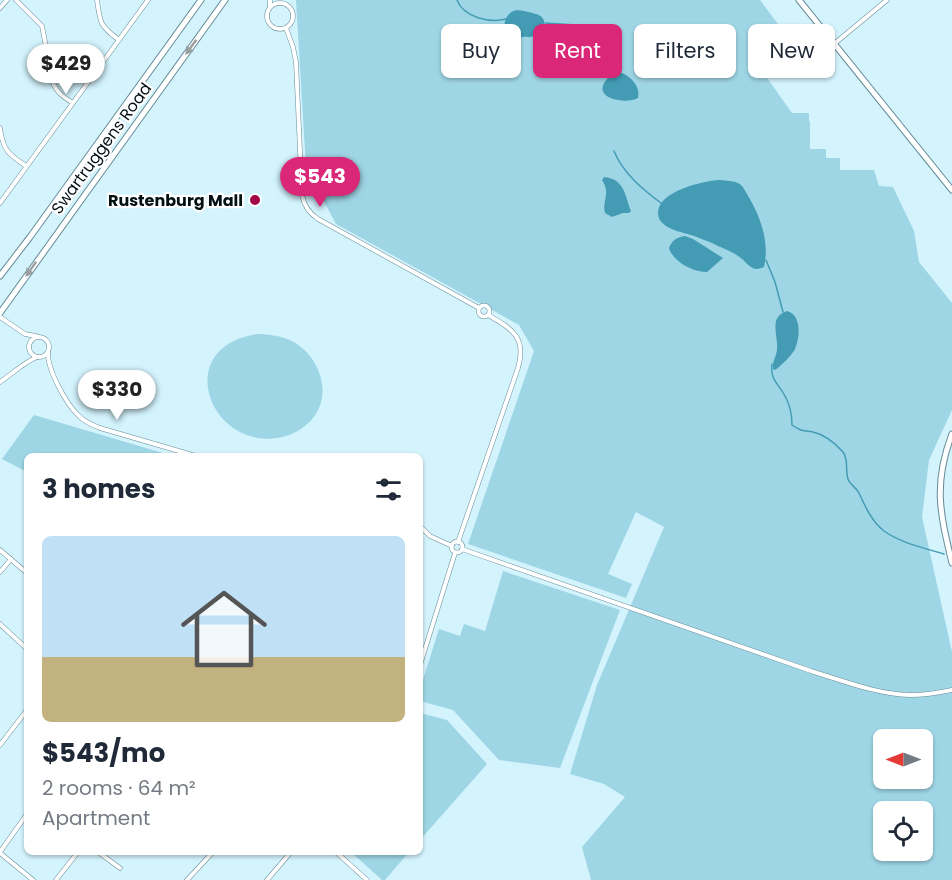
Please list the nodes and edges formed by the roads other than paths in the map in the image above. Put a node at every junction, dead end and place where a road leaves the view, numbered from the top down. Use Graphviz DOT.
graph roads {
  1 [pos="7,0"];
  2 [pos="16,0"];
  3 [pos="97,0"];
  4 [pos="148,0"];
  5 [pos="201,0"];
  6 [pos="225,0"];
  7 [pos="270,0"];
  8 [pos="799,0"];
  9 [pos="887,0"];
  10 [pos="281,2"];
  11 [pos="270,6"];
  12 [pos="0,8"];
  13 [pos="818,24"];
  14 [pos="286,28"];
  15 [pos="118,40"];
  16 [pos="835,43"];
  17 [pos="835,45"];
  18 [pos="74,103"];
  19 [pos="0,128"];
  20 [pos="26,166"];
  21 [pos="949,181"];
  22 [pos="952,190"];
  23 [pos="0,203"];
  24 [pos="0,276"];
  25 [pos="479,309"];
  26 [pos="0,313"];
  27 [pos="488,315"];
  28 [pos="0,317"];
  29 [pos="25,334"];
  30 [pos="37,337"];
  31 [pos="30,343"];
  32 [pos="29,350"];
  33 [pos="48,352"];
  34 [pos="38,357"];
  35 [pos="25,363"];
  36 [pos="51,368"];
  37 [pos="0,382"];
  38 [pos="952,434"];
  39 [pos="186,453"];
  40 [pos="423,529"];
  41 [pos="459,542"];
  42 [pos="452,546"];
  43 [pos="462,549"];
  44 [pos="0,550"];
  45 [pos="455,553"];
  46 [pos="11,559"];
  47 [pos="952,563"];
  48 [pos="24,570"];
  49 [pos="0,572"];
  50 [pos="0,624"];
  51 [pos="24,646"];
  52 [pos="423,655"];
  53 [pos="952,690"];
  54 [pos="24,714"];
  55 [pos="0,745"];
  56 [pos="24,818"];
  57 [pos="0,853"];
  58 [pos="76,855"];
  59 [pos="102,855"];
  60 [pos="210,855"];
  61 [pos="289,855"];
  62 [pos="339,855"];
  63 [pos="120,868"];
  64 [pos="33,880"];
  65 [pos="57,880"];
  66 [pos="187,880"];
  67 [pos="269,880"];
  68 [pos="367,880"];
  1 -- 12 [label="street"];
  2 -- 18 [label="street"];
  3 -- 15 [label="street"];
  4 -- 15 [label="street"];
  5 -- 24 [label="main road, Swartruggens Road"];
  6 -- 26 [label="main road, Swartruggens Road, one-way"];
  7 -- 11 [label="street"];
  8 -- 13 [label="main road"];
  9 -- 16 [label="street"];
  10 -- 11 [label="street"];
  10 -- 14 [label="street"];
  11 -- 14 [label="street"];
  14 -- 25 [label="street"];
  15 -- 18 [label="street"];
  17 -- 21 [label="main road"];
  18 -- 20 [label="street"];
  19 -- 20 [label="street"];
  20 -- 23 [label="street"];
  21 -- 22 [label="main road"];
  25 -- 27 [label="street"];
  25 -- 27 [label="street"];
  27 -- 41 [label="street"];
  28 -- 29 [label="street"];
  29 -- 30 [label="street"];
  29 -- 31 [label="street"];
  30 -- 31 [label="street"];
  30 -- 33 [label="street"];
  31 -- 32 [label="street"];
  32 -- 34 [label="street"];
  32 -- 35 [label="street"];
  33 -- 34 [label="street"];
  33 -- 36 [label="street"];
  34 -- 35 [label="street"];
  34 -- 36 [label="street"];
  35 -- 37 [label="street"];
  36 -- 39 [label="street"];
  38 -- 47 [label="main road"];
  40 -- 42 [label="street"];
  41 -- 42 [label="street"];
  41 -- 43 [label="street"];
  42 -- 45 [label="street"];
  43 -- 45 [label="street"];
  43 -- 53 [label="street"];
  44 -- 46 [label="street"];
  45 -- 52 [label="street"];
  46 -- 48 [label="street"];
  46 -- 49 [label="street"];
  50 -- 51 [label="street"];
  54 -- 55 [label="street"];
  56 -- 57 [label="street"];
  57 -- 64 [label="street"];
  58 -- 65 [label="street"];
  59 -- 63 [label="street"];
  60 -- 66 [label="street"];
  61 -- 67 [label="street"];
  62 -- 68 [label="street"];
}
